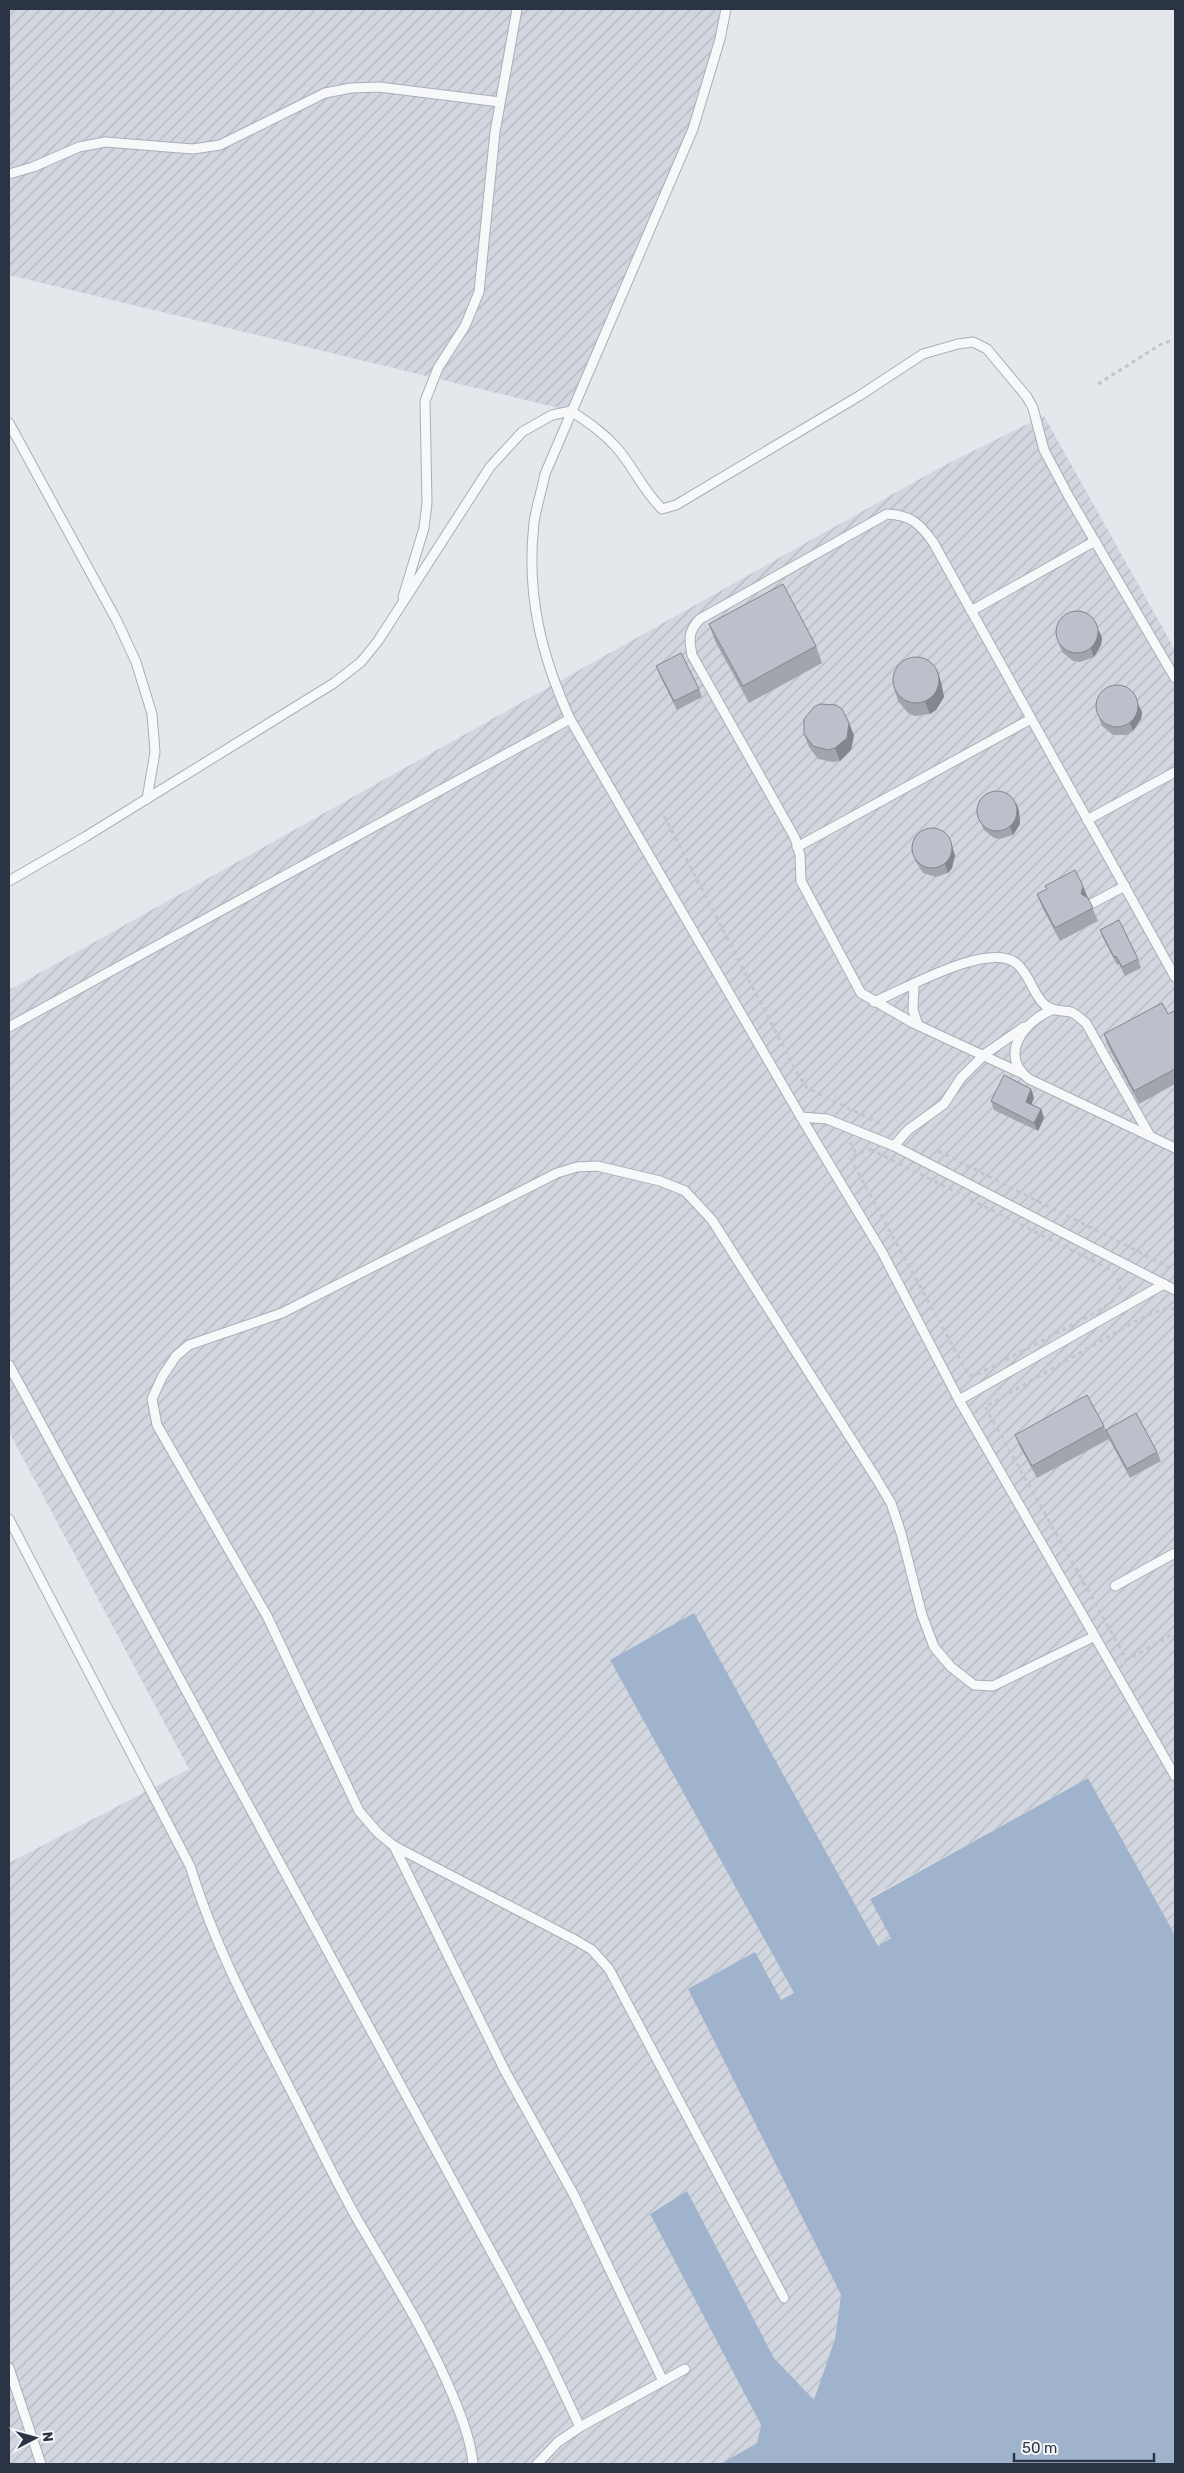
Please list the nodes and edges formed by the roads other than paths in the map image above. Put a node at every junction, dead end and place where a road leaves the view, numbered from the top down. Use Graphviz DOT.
graph roads {
  1 [pos="517,9"];
  2 [pos="726,9"];
  3 [pos="500,102"];
  4 [pos="9,174"];
  5 [pos="571,411"];
  6 [pos="9,422"];
  7 [pos="1095,541"];
  8 [pos="400,608"];
  9 [pos="971,611"];
  10 [pos="1175,678"];
  11 [pos="570,719"];
  12 [pos="1031,719"];
  13 [pos="1175,772"];
  14 [pos="147,799"];
  15 [pos="1087,820"];
  16 [pos="797,847"];
  17 [pos="9,882"];
  18 [pos="1124,886"];
  19 [pos="1091,904"];
  20 [pos="1175,977"];
  21 [pos="914,985"];
  22 [pos="874,1002"];
  23 [pos="1052,1010"];
  24 [pos="918,1025"];
  25 [pos="1026,1025"];
  26 [pos="9,1027"];
  27 [pos="984,1056"];
  28 [pos="1021,1073"];
  29 [pos="801,1118"];
  30 [pos="1150,1136"];
  31 [pos="894,1146"];
  32 [pos="1175,1148"];
  33 [pos="1164,1284"];
  34 [pos="1175,1290"];
  35 [pos="9,1365"];
  36 [pos="959,1400"];
  37 [pos="9,1519"];
  38 [pos="1175,1553"];
  39 [pos="1115,1586"];
  40 [pos="1093,1637"];
  41 [pos="1175,1776"];
  42 [pos="394,1846"];
  43 [pos="784,2298"];
  44 [pos="9,2368"];
  45 [pos="685,2369"];
  46 [pos="663,2381"];
  47 [pos="580,2427"];
  48 [pos="41,2464"];
  49 [pos="473,2464"];
  50 [pos="537,2464"];
  1 -- 3 [label="lane"];
  2 -- 5 [label="lane"];
  3 -- 4 [label="lane"];
  3 -- 8 [label="lane"];
  5 -- 7 [label="lane"];
  5 -- 8 [label="lane"];
  5 -- 11 [label="lane"];
  6 -- 14 [label="lane"];
  7 -- 9 [label="lane"];
  7 -- 10 [label="lane"];
  8 -- 14 [label="lane"];
  9 -- 12 [label="lane"];
  9 -- 16 [label="lane"];
  11 -- 26 [label="lane"];
  11 -- 29 [label="lane"];
  12 -- 15 [label="lane"];
  12 -- 16 [label="lane"];
  13 -- 15 [label="lane"];
  14 -- 17 [label="lane"];
  15 -- 18 [label="lane"];
  16 -- 22 [label="lane"];
  18 -- 19 [label="lane"];
  18 -- 20 [label="lane"];
  21 -- 22 [label="lane"];
  21 -- 23 [label="lane"];
  21 -- 24 [label="lane"];
  22 -- 24 [label="lane"];
  23 -- 25 [label="lane"];
  23 -- 30 [label="lane"];
  24 -- 27 [label="lane"];
  25 -- 27 [label="lane"];
  25 -- 28 [label="lane"];
  27 -- 28 [label="lane"];
  27 -- 31 [label="lane"];
  28 -- 30 [label="lane"];
  29 -- 31 [label="lane"];
  29 -- 36 [label="lane"];
  30 -- 32 [label="lane"];
  31 -- 33 [label="lane"];
  33 -- 34 [label="lane"];
  33 -- 36 [label="lane"];
  35 -- 47 [label="lane"];
  36 -- 40 [label="lane"];
  37 -- 49 [label="lane"];
  38 -- 39 [label="lane"];
  40 -- 41 [label="lane"];
  40 -- 42 [label="lane"];
  42 -- 43 [label="lane"];
  42 -- 46 [label="lane"];
  44 -- 48 [label="lane"];
  45 -- 46 [label="lane"];
  46 -- 47 [label="lane"];
  47 -- 50 [label="lane"];
}
